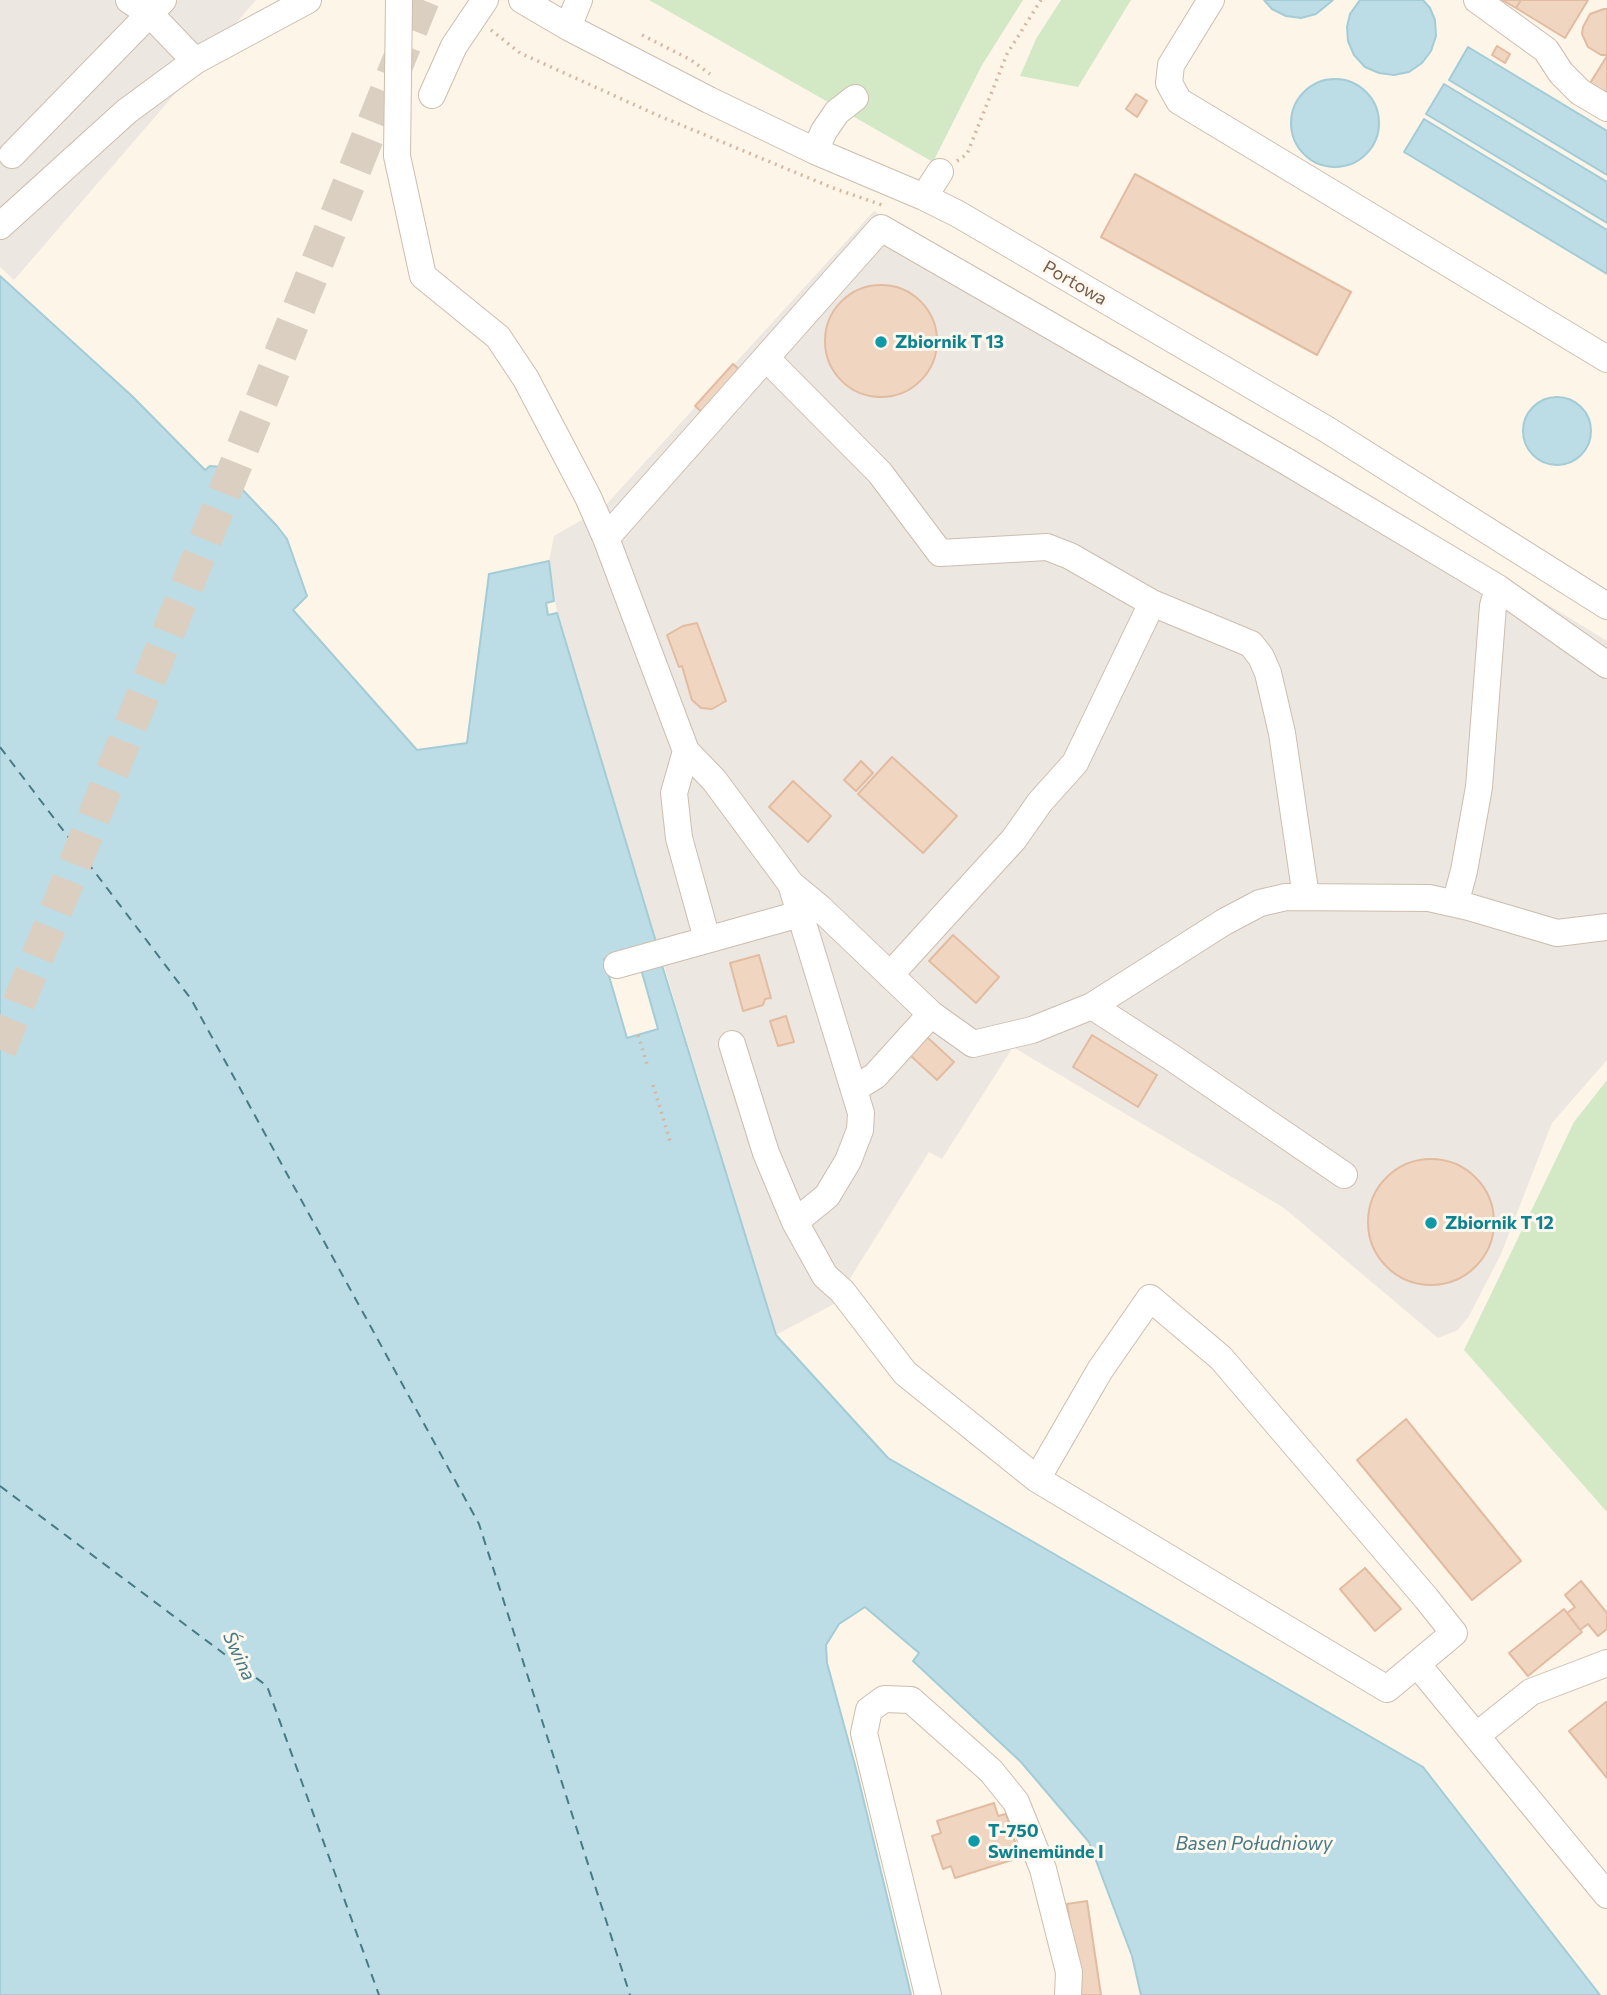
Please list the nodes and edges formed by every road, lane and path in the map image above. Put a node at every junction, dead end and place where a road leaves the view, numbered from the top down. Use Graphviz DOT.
graph roads {
  1 [pos="308,0"];
  2 [pos="399,0"];
  3 [pos="485,0"];
  4 [pos="522,0"];
  5 [pos="579,0"];
  6 [pos="1041,0"];
  7 [pos="1211,0"];
  8 [pos="1477,0"];
  9 [pos="147,4"];
  10 [pos="568,27"];
  11 [pos="195,61"];
  12 [pos="432,95"];
  13 [pos="855,98"];
  14 [pos="1607,108"];
  15 [pos="815,151"];
  16 [pos="12,155"];
  17 [pos="940,172"];
  18 [pos="835,182"];
  19 [pos="833,188"];
  20 [pos="923,197"];
  21 [pos="0,226"];
  22 [pos="766,358"];
  23 [pos="1607,359"];
  24 [pos="606,538"];
  25 [pos="1498,588"];
  26 [pos="1152,603"];
  27 [pos="1607,606"];
  28 [pos="1607,665"];
  29 [pos="686,751"];
  30 [pos="1307,897"];
  31 [pos="1455,904"];
  32 [pos="809,911"];
  33 [pos="1607,928"];
  34 [pos="707,939"];
  35 [pos="617,965"];
  36 [pos="890,975"];
  37 [pos="1092,1006"];
  38 [pos="931,1014"];
  39 [pos="638,1035"];
  40 [pos="733,1044"];
  41 [pos="648,1067"];
  42 [pos="653,1085"];
  43 [pos="854,1089"];
  44 [pos="671,1144"];
  45 [pos="1344,1175"];
  46 [pos="795,1222"];
  47 [pos="1037,1479"];
  48 [pos="1607,1663"];
  49 [pos="1417,1664"];
  50 [pos="1476,1736"];
  51 [pos="1607,1895"];
  52 [pos="928,1995"];
  53 [pos="1068,1995"];
  1 -- 11 [label="street"];
  2 -- 24 [label="street"];
  3 -- 12 [label="street"];
  4 -- 10 [label="street, Portowa"];
  5 -- 10 [label="street"];
  6 -- 17 [label="path"];
  7 -- 23 [label="street"];
  8 -- 14 [label="street"];
  9 -- 11 [label="street"];
  9 -- 16 [label="street"];
  10 -- 15 [label="street, Portowa"];
  11 -- 21 [label="street"];
  13 -- 15 [label="street"];
  15 -- 20 [label="street, Portowa"];
  17 -- 20 [label="street"];
  18 -- 19 [label="path"];
  20 -- 27 [label="street, Portowa"];
  22 -- 24 [label="street"];
  22 -- 25 [label="street"];
  22 -- 26 [label="street"];
  24 -- 29 [label="street"];
  25 -- 28 [label="street"];
  25 -- 31 [label="street"];
  26 -- 30 [label="street"];
  26 -- 36 [label="street"];
  29 -- 32 [label="street"];
  29 -- 34 [label="street"];
  30 -- 31 [label="street"];
  30 -- 37 [label="street"];
  31 -- 33 [label="street"];
  32 -- 34 [label="street"];
  32 -- 36 [label="street"];
  32 -- 43 [label="street"];
  34 -- 35 [label="street"];
  36 -- 38 [label="street"];
  37 -- 38 [label="street"];
  37 -- 45 [label="street"];
  38 -- 43 [label="street"];
  39 -- 41 [label="path"];
  40 -- 46 [label="street"];
  42 -- 44 [label="path"];
  43 -- 46 [label="street"];
  46 -- 47 [label="street"];
  47 -- 49 [label="street"];
  47 -- 49 [label="street"];
  48 -- 50 [label="street"];
  49 -- 50 [label="street"];
  50 -- 51 [label="street"];
  52 -- 53 [label="street"];
}
